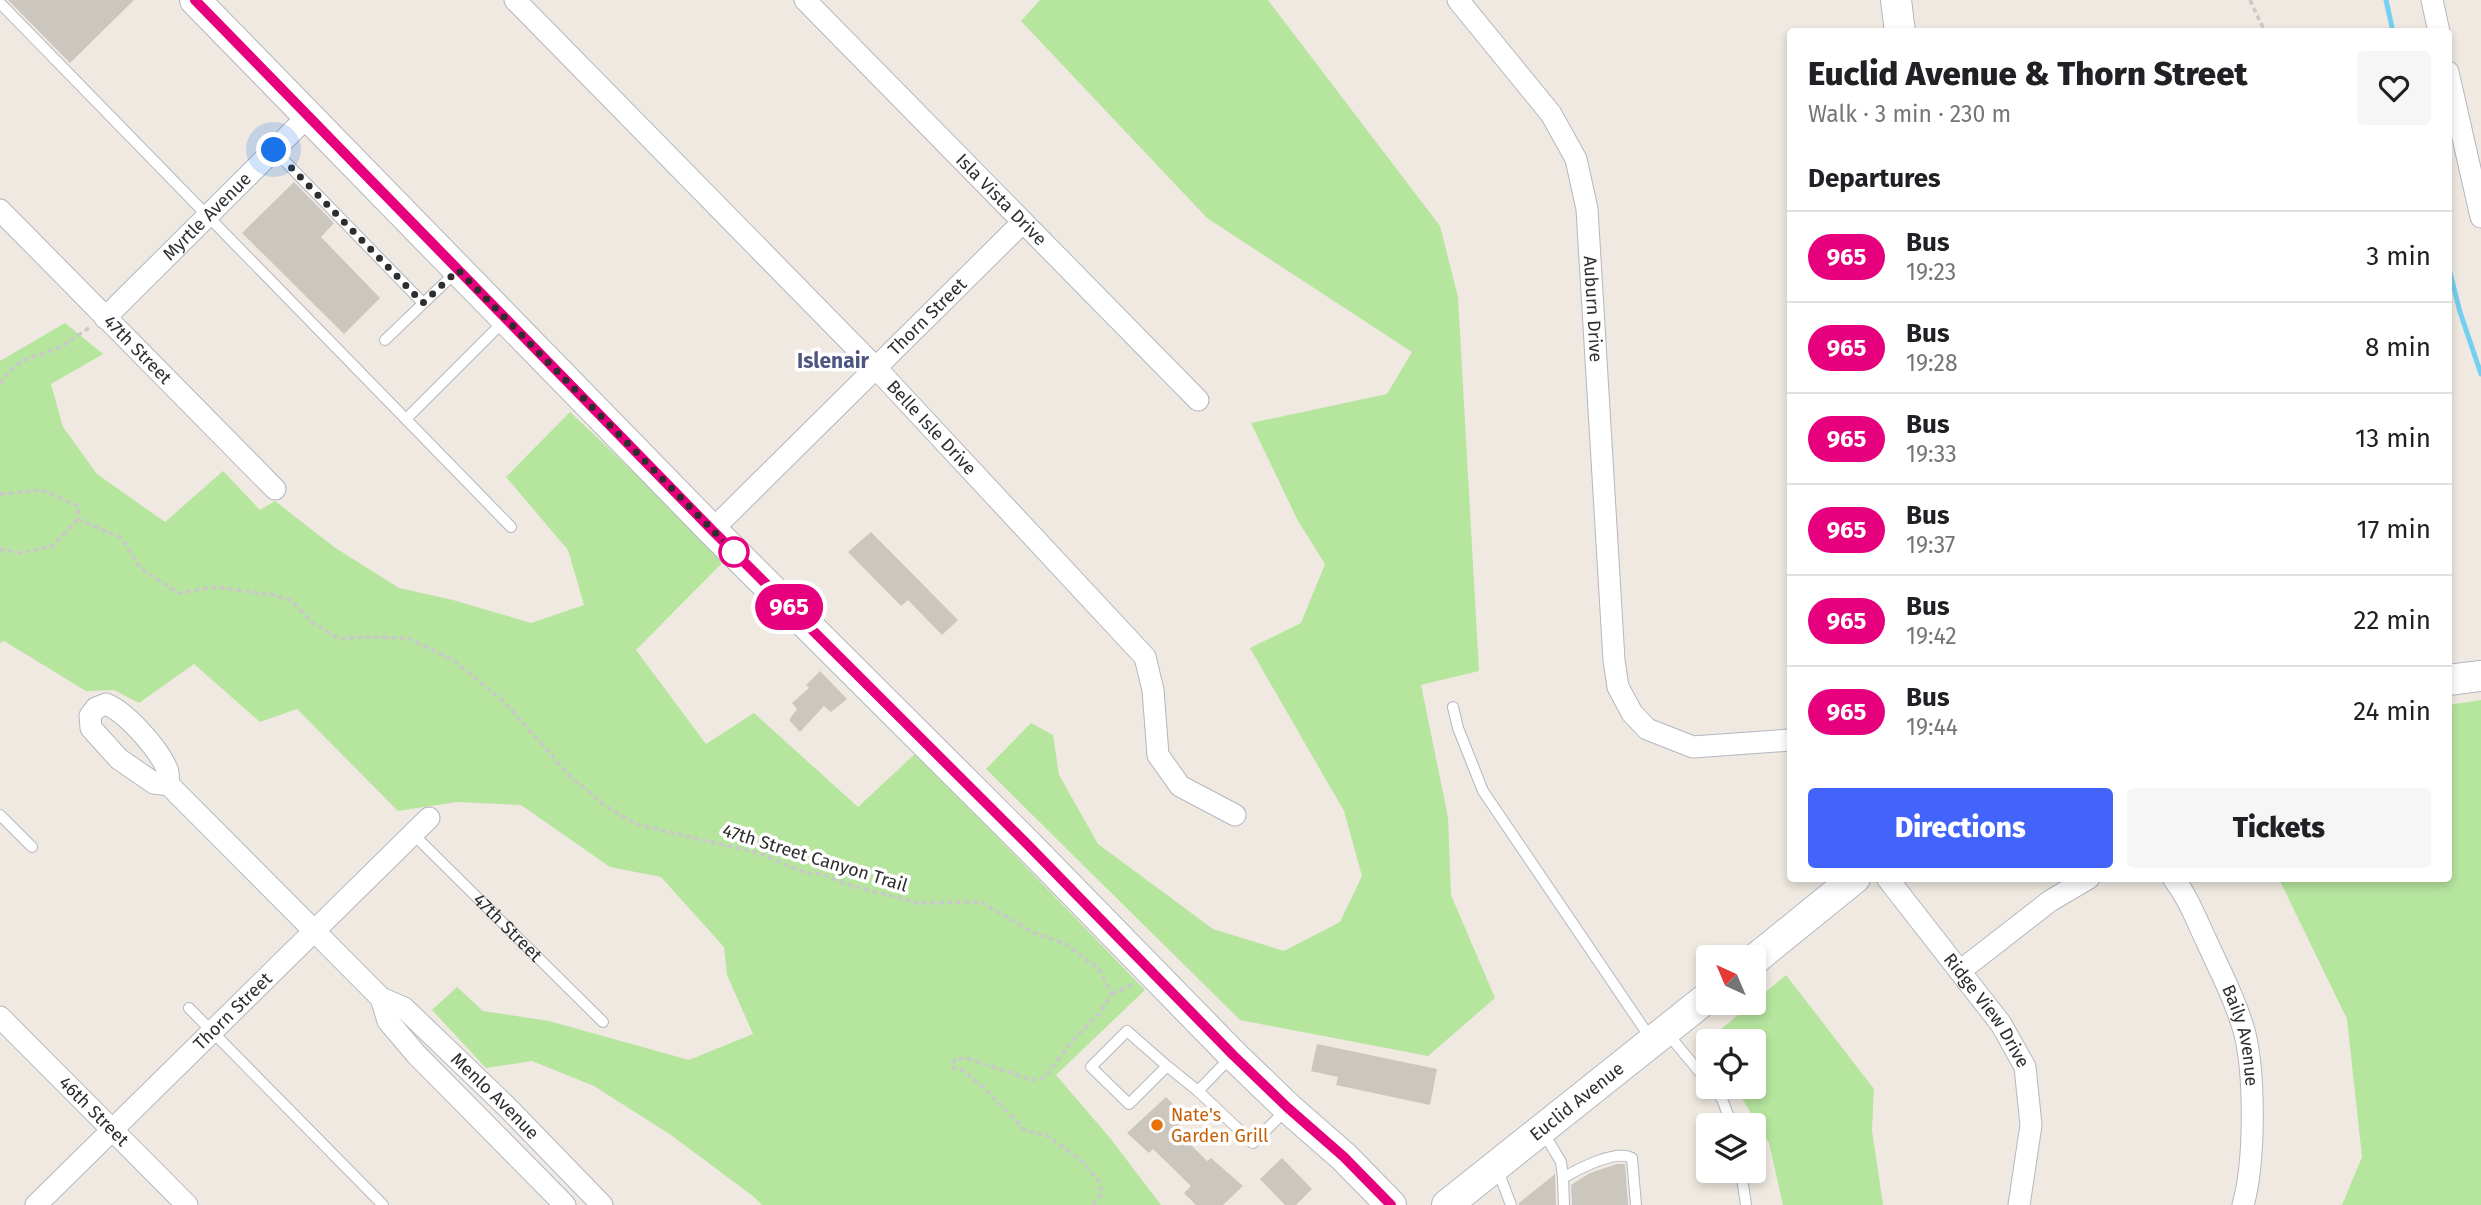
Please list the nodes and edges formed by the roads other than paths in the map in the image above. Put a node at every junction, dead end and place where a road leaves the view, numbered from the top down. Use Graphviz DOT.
graph roads {
  1 [pos="195,0"];
  2 [pos="515,0"];
  3 [pos="805,0"];
  4 [pos="1458,0"];
  5 [pos="1896,0"];
  6 [pos="2432,0"];
  7 [pos="0,3"];
  8 [pos="1900,28"];
  9 [pos="2438,28"];
  10 [pos="2452,90"];
  11 [pos="308,116"];
  12 [pos="274,150"];
  13 [pos="0,210"];
  14 [pos="207,217"];
  15 [pos="2481,217"];
  16 [pos="1022,223"];
  17 [pos="458,270"];
  18 [pos="423,303"];
  19 [pos="105,318"];
  20 [pos="506,319"];
  21 [pos="385,340"];
  22 [pos="876,368"];
  23 [pos="1198,400"];
  24 [pos="407,418"];
  25 [pos="275,489"];
  26 [pos="511,527"];
  27 [pos="712,530"];
  28 [pos="2481,676"];
  29 [pos="2452,680"];
  30 [pos="1453,707"];
  31 [pos="1787,740"];
  32 [pos="169,785"];
  33 [pos="0,815"];
  34 [pos="1235,815"];
  35 [pos="429,817"];
  36 [pos="413,834"];
  37 [pos="32,847"];
  38 [pos="1850,882"];
  39 [pos="1890,882"];
  40 [pos="2082,882"];
  41 [pos="2176,882"];
  42 [pos="314,931"];
  43 [pos="1766,950"];
  44 [pos="1960,971"];
  45 [pos="381,998"];
  46 [pos="1696,1007"];
  47 [pos="189,1008"];
  48 [pos="0,1017"];
  49 [pos="603,1022"];
  50 [pos="212,1031"];
  51 [pos="1659,1036"];
  52 [pos="1233,1055"];
  53 [pos="1167,1066"];
  54 [pos="1696,1071"];
  55 [pos="1198,1091"];
  56 [pos="1288,1108"];
  57 [pos="112,1130"];
  58 [pos="1542,1130"];
  59 [pos="1496,1165"];
  60 [pos="1563,1178"];
  61 [pos="1743,1183"];
  62 [pos="36,1205"];
  63 [pos="187,1205"];
  64 [pos="383,1205"];
  65 [pos="565,1205"];
  66 [pos="602,1205"];
  67 [pos="1391,1205"];
  68 [pos="1447,1205"];
  69 [pos="1511,1205"];
  70 [pos="1564,1205"];
  71 [pos="1636,1205"];
  72 [pos="1746,1205"];
  73 [pos="2019,1205"];
  74 [pos="2243,1205"];
  1 -- 11 [label="main road"];
  2 -- 22 [label="street, Belle Isle Drive"];
  3 -- 16 [label="street, Isla Vista Drive"];
  4 -- 31 [label="street, Auburn Drive"];
  5 -- 8 [label="main road"];
  6 -- 9 [label="street"];
  7 -- 14 [label="lane"];
  10 -- 15 [label="street"];
  11 -- 12 [label="street, Myrtle Avenue"];
  11 -- 17 [label="main road"];
  12 -- 14 [label="street, Myrtle Avenue"];
  12 -- 18 [label="lane"];
  13 -- 19 [label="street, 47th Street"];
  14 -- 19 [label="street, Myrtle Avenue"];
  14 -- 24 [label="lane"];
  16 -- 22 [label="street, Thorn Street"];
  16 -- 23 [label="street, Isla Vista Drive"];
  17 -- 18 [label="lane"];
  17 -- 20 [label="main road"];
  18 -- 21 [label="lane"];
  19 -- 25 [label="street, 47th Street"];
  20 -- 24 [label="lane"];
  20 -- 27 [label="main road"];
  22 -- 27 [label="street, Thorn Street"];
  22 -- 34 [label="street, Belle Isle Drive"];
  24 -- 26 [label="lane"];
  27 -- 52 [label="main road"];
  28 -- 29 [label="main road"];
  30 -- 51 [label="lane"];
  32 -- 42 [label="street, Menlo Avenue"];
  33 -- 37 [label="lane"];
  35 -- 36 [label="street, Thorn Street"];
  36 -- 42 [label="street, Thorn Street"];
  36 -- 49 [label="lane, 47th Street"];
  38 -- 43 [label="main road"];
  39 -- 44 [label="street, Ridge View Drive"];
  40 -- 44 [label="street"];
  41 -- 74 [label="street, Baily Avenue"];
  42 -- 45 [label="street, Menlo Avenue"];
  42 -- 50 [label="street, Thorn Street"];
  44 -- 73 [label="street, Ridge View Drive"];
  45 -- 65 [label="street, Menlo Avenue"];
  45 -- 66 [label="street, Menlo Avenue"];
  46 -- 51 [label="main road, Euclid Avenue"];
  47 -- 50 [label="lane"];
  48 -- 57 [label="street, 46th Street"];
  50 -- 57 [label="street, Thorn Street"];
  50 -- 64 [label="lane"];
  51 -- 54 [label="lane"];
  51 -- 58 [label="main road, Euclid Avenue"];
  52 -- 55 [label="lane"];
  52 -- 56 [label="main road"];
  53 -- 53 [label="lane"];
  53 -- 55 [label="lane"];
  55 -- 56 [label="lane"];
  56 -- 67 [label="main road"];
  57 -- 62 [label="street, Thorn Street"];
  57 -- 63 [label="street, 46th Street"];
  58 -- 59 [label="main road, Euclid Avenue"];
  58 -- 60 [label="lane"];
  59 -- 68 [label="main road, Euclid Avenue"];
  59 -- 69 [label="lane"];
  60 -- 70 [label="lane"];
  60 -- 71 [label="lane"];
  61 -- 72 [label="lane"];
}
